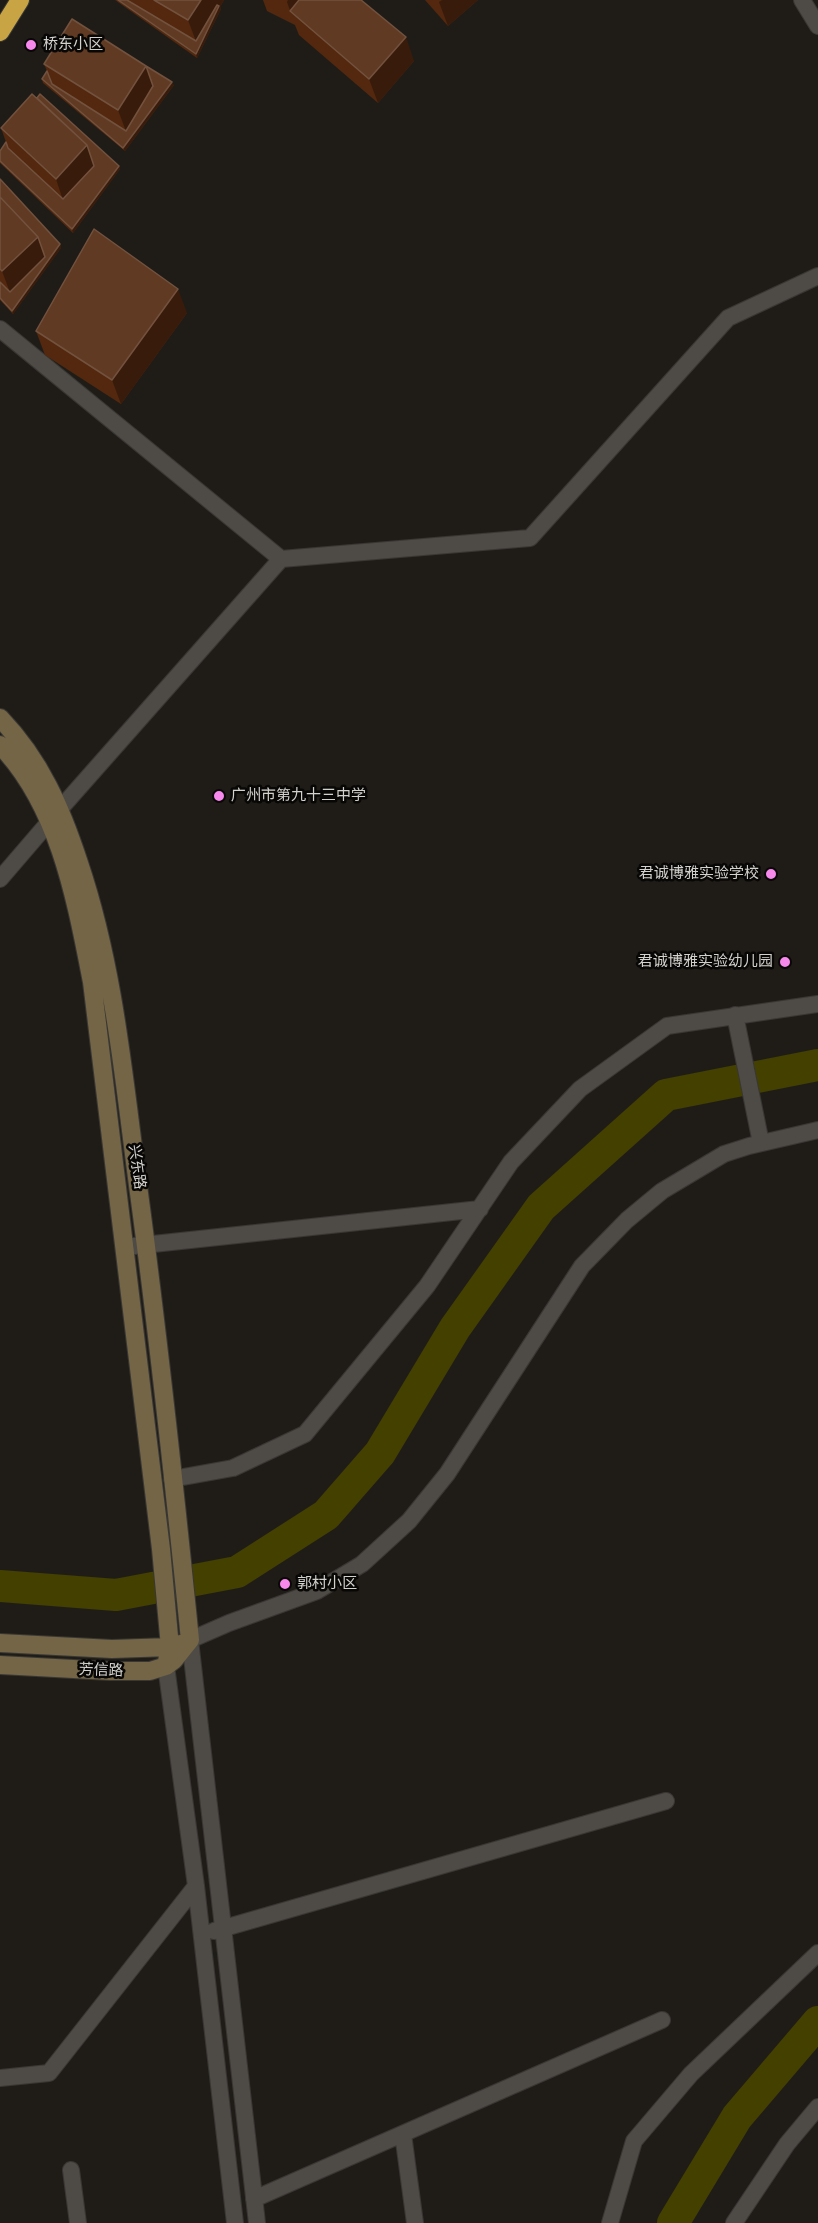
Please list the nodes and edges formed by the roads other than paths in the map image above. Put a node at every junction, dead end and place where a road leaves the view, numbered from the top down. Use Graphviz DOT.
graph roads {
  1 [pos="20,0"];
  2 [pos="802,0"];
  3 [pos="818,26"];
  4 [pos="0,32"];
  5 [pos="818,276"];
  6 [pos="0,329"];
  7 [pos="281,560"];
  8 [pos="0,718"];
  9 [pos="0,745"];
  10 [pos="54,816"];
  11 [pos="0,879"];
  12 [pos="818,1004"];
  13 [pos="735,1015"];
  14 [pos="818,1130"];
  15 [pos="761,1143"];
  16 [pos="480,1209"];
  17 [pos="146,1245"];
  18 [pos="125,1247"];
  19 [pos="172,1479"];
  20 [pos="190,1640"];
  21 [pos="0,1643"];
  22 [pos="170,1647"];
  23 [pos="0,1665"];
  24 [pos="166,1666"];
  25 [pos="666,1801"];
  26 [pos="196,1886"];
  27 [pos="224,1930"];
  28 [pos="202,1933"];
  29 [pos="818,1953"];
  30 [pos="662,2020"];
  31 [pos="0,2078"];
  32 [pos="818,2107"];
  33 [pos="404,2134"];
  34 [pos="71,2170"];
  35 [pos="254,2199"];
  36 [pos="78,2223"];
  37 [pos="235,2223"];
  38 [pos="257,2223"];
  39 [pos="415,2223"];
  40 [pos="610,2223"];
  41 [pos="734,2223"];
  1 -- 4 [label="highway"];
  2 -- 3 [label="street"];
  5 -- 7 [label="street"];
  6 -- 7 [label="street"];
  7 -- 10 [label="street"];
  8 -- 10 [label="street, 兴东路"];
  9 -- 10 [label="street, 兴东路"];
  10 -- 11 [label="street"];
  10 -- 17 [label="street, 兴东路"];
  10 -- 18 [label="street, 兴东路"];
  12 -- 13 [label="street"];
  13 -- 15 [label="street"];
  13 -- 16 [label="street"];
  14 -- 15 [label="street"];
  15 -- 20 [label="street"];
  16 -- 17 [label="street"];
  16 -- 19 [label="street"];
  17 -- 18 [label="street"];
  17 -- 19 [label="street, 兴东路"];
  18 -- 22 [label="street, 兴东路"];
  19 -- 20 [label="street, 兴东路"];
  20 -- 22 [label="street, 芳信路"];
  20 -- 24 [label="street"];
  20 -- 27 [label="street"];
  21 -- 22 [label="street, 芳信路"];
  22 -- 24 [label="street, 兴东路"];
  23 -- 24 [label="street, 芳信路"];
  24 -- 26 [label="street"];
  25 -- 27 [label="street"];
  26 -- 28 [label="street"];
  26 -- 31 [label="street"];
  27 -- 28 [label="street"];
  27 -- 35 [label="street"];
  28 -- 37 [label="street"];
  29 -- 40 [label="street"];
  30 -- 33 [label="street"];
  32 -- 41 [label="street"];
  33 -- 35 [label="street"];
  33 -- 39 [label="street"];
  34 -- 36 [label="street"];
  35 -- 38 [label="street"];
}
